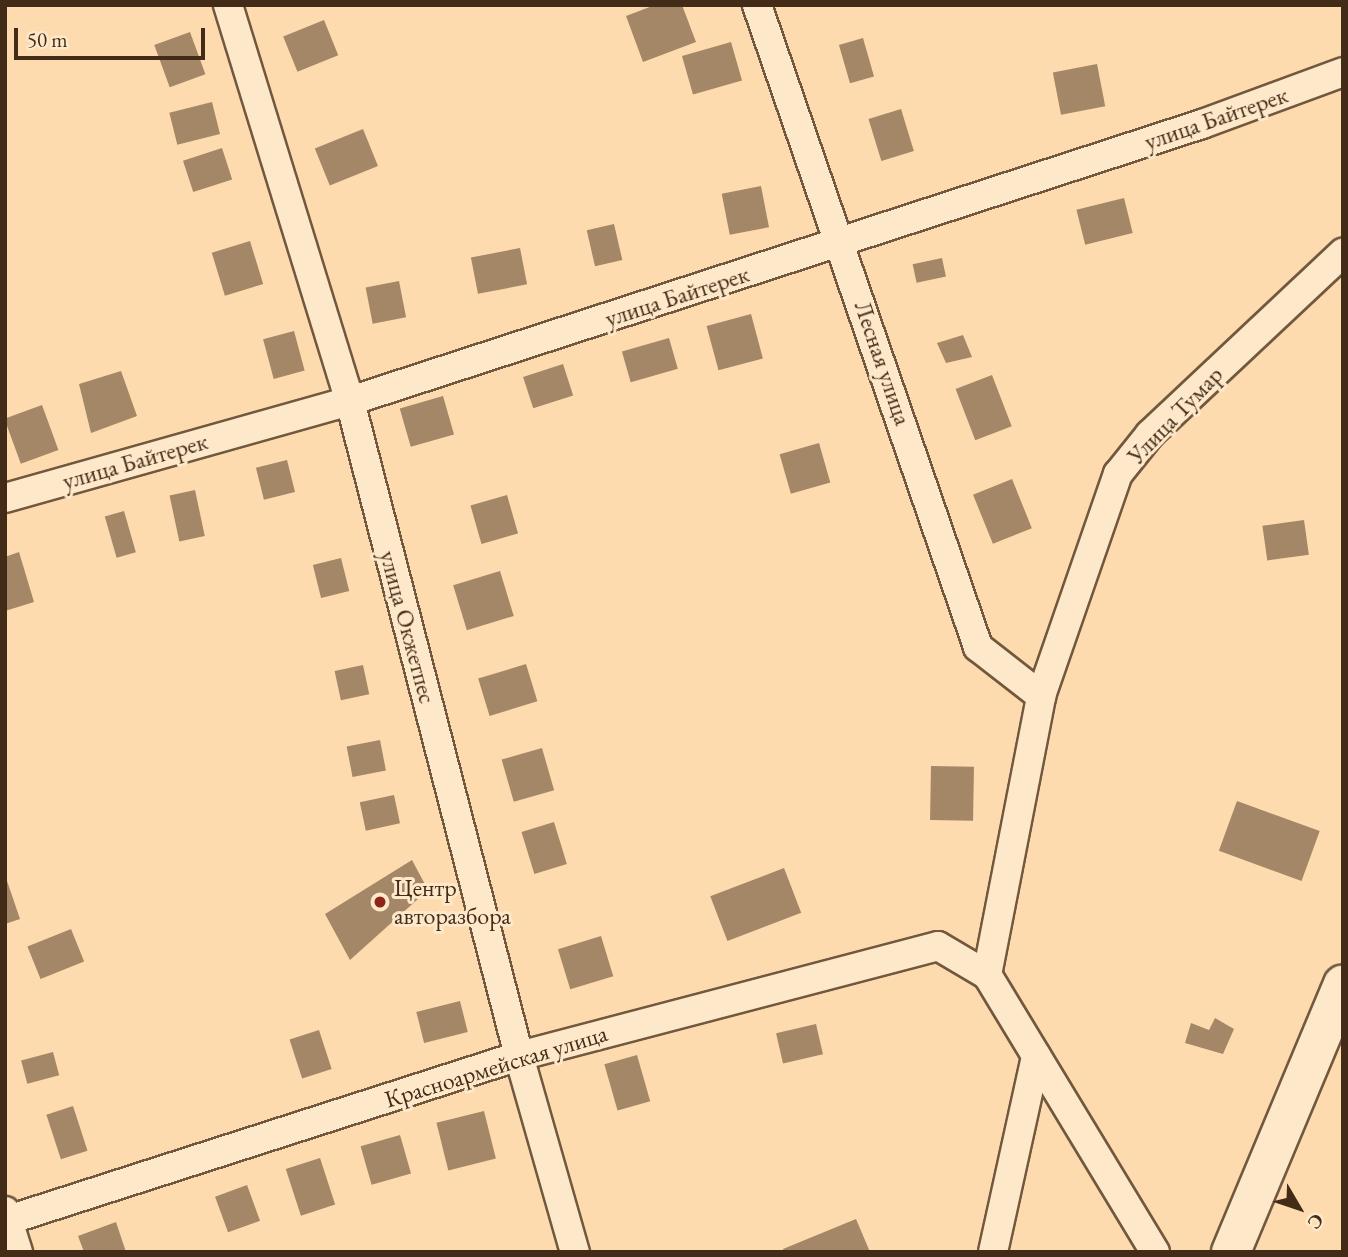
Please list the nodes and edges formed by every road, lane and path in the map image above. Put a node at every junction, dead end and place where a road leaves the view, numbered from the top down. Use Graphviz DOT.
graph roads {
  1 [pos="228,5"];
  2 [pos="758,5"];
  3 [pos="1343,72"];
  4 [pos="842,243"];
  5 [pos="1343,253"];
  6 [pos="349,401"];
  7 [pos="5,498"];
  8 [pos="1041,696"];
  9 [pos="987,975"];
  10 [pos="1343,984"];
  11 [pos="519,1056"];
  12 [pos="1036,1056"];
  13 [pos="6,1217"];
  14 [pos="18,1252"];
  15 [pos="575,1252"];
  16 [pos="993,1252"];
  17 [pos="1156,1252"];
  18 [pos="1231,1252"];
  1 -- 6 [label="street, улица Окжетпес"];
  2 -- 4 [label="street, Лесная улица"];
  3 -- 4 [label="street, улица Байтерек"];
  4 -- 6 [label="street, улица Байтерек"];
  4 -- 8 [label="street, Лесная улица"];
  5 -- 8 [label="street, Улица Тумар"];
  6 -- 7 [label="street, улица Байтерек"];
  6 -- 11 [label="street, улица Окжетпес"];
  8 -- 9 [label="street, Улица Тумар"];
  9 -- 11 [label="street, Красноармейская улица"];
  9 -- 12 [label="street"];
  10 -- 18 [label="street"];
  11 -- 13 [label="street, Красноармейская улица"];
  11 -- 15 [label="street, улица Окжетпес"];
  12 -- 16 [label="street"];
  12 -- 17 [label="street"];
  13 -- 14 [label="street"];
}
